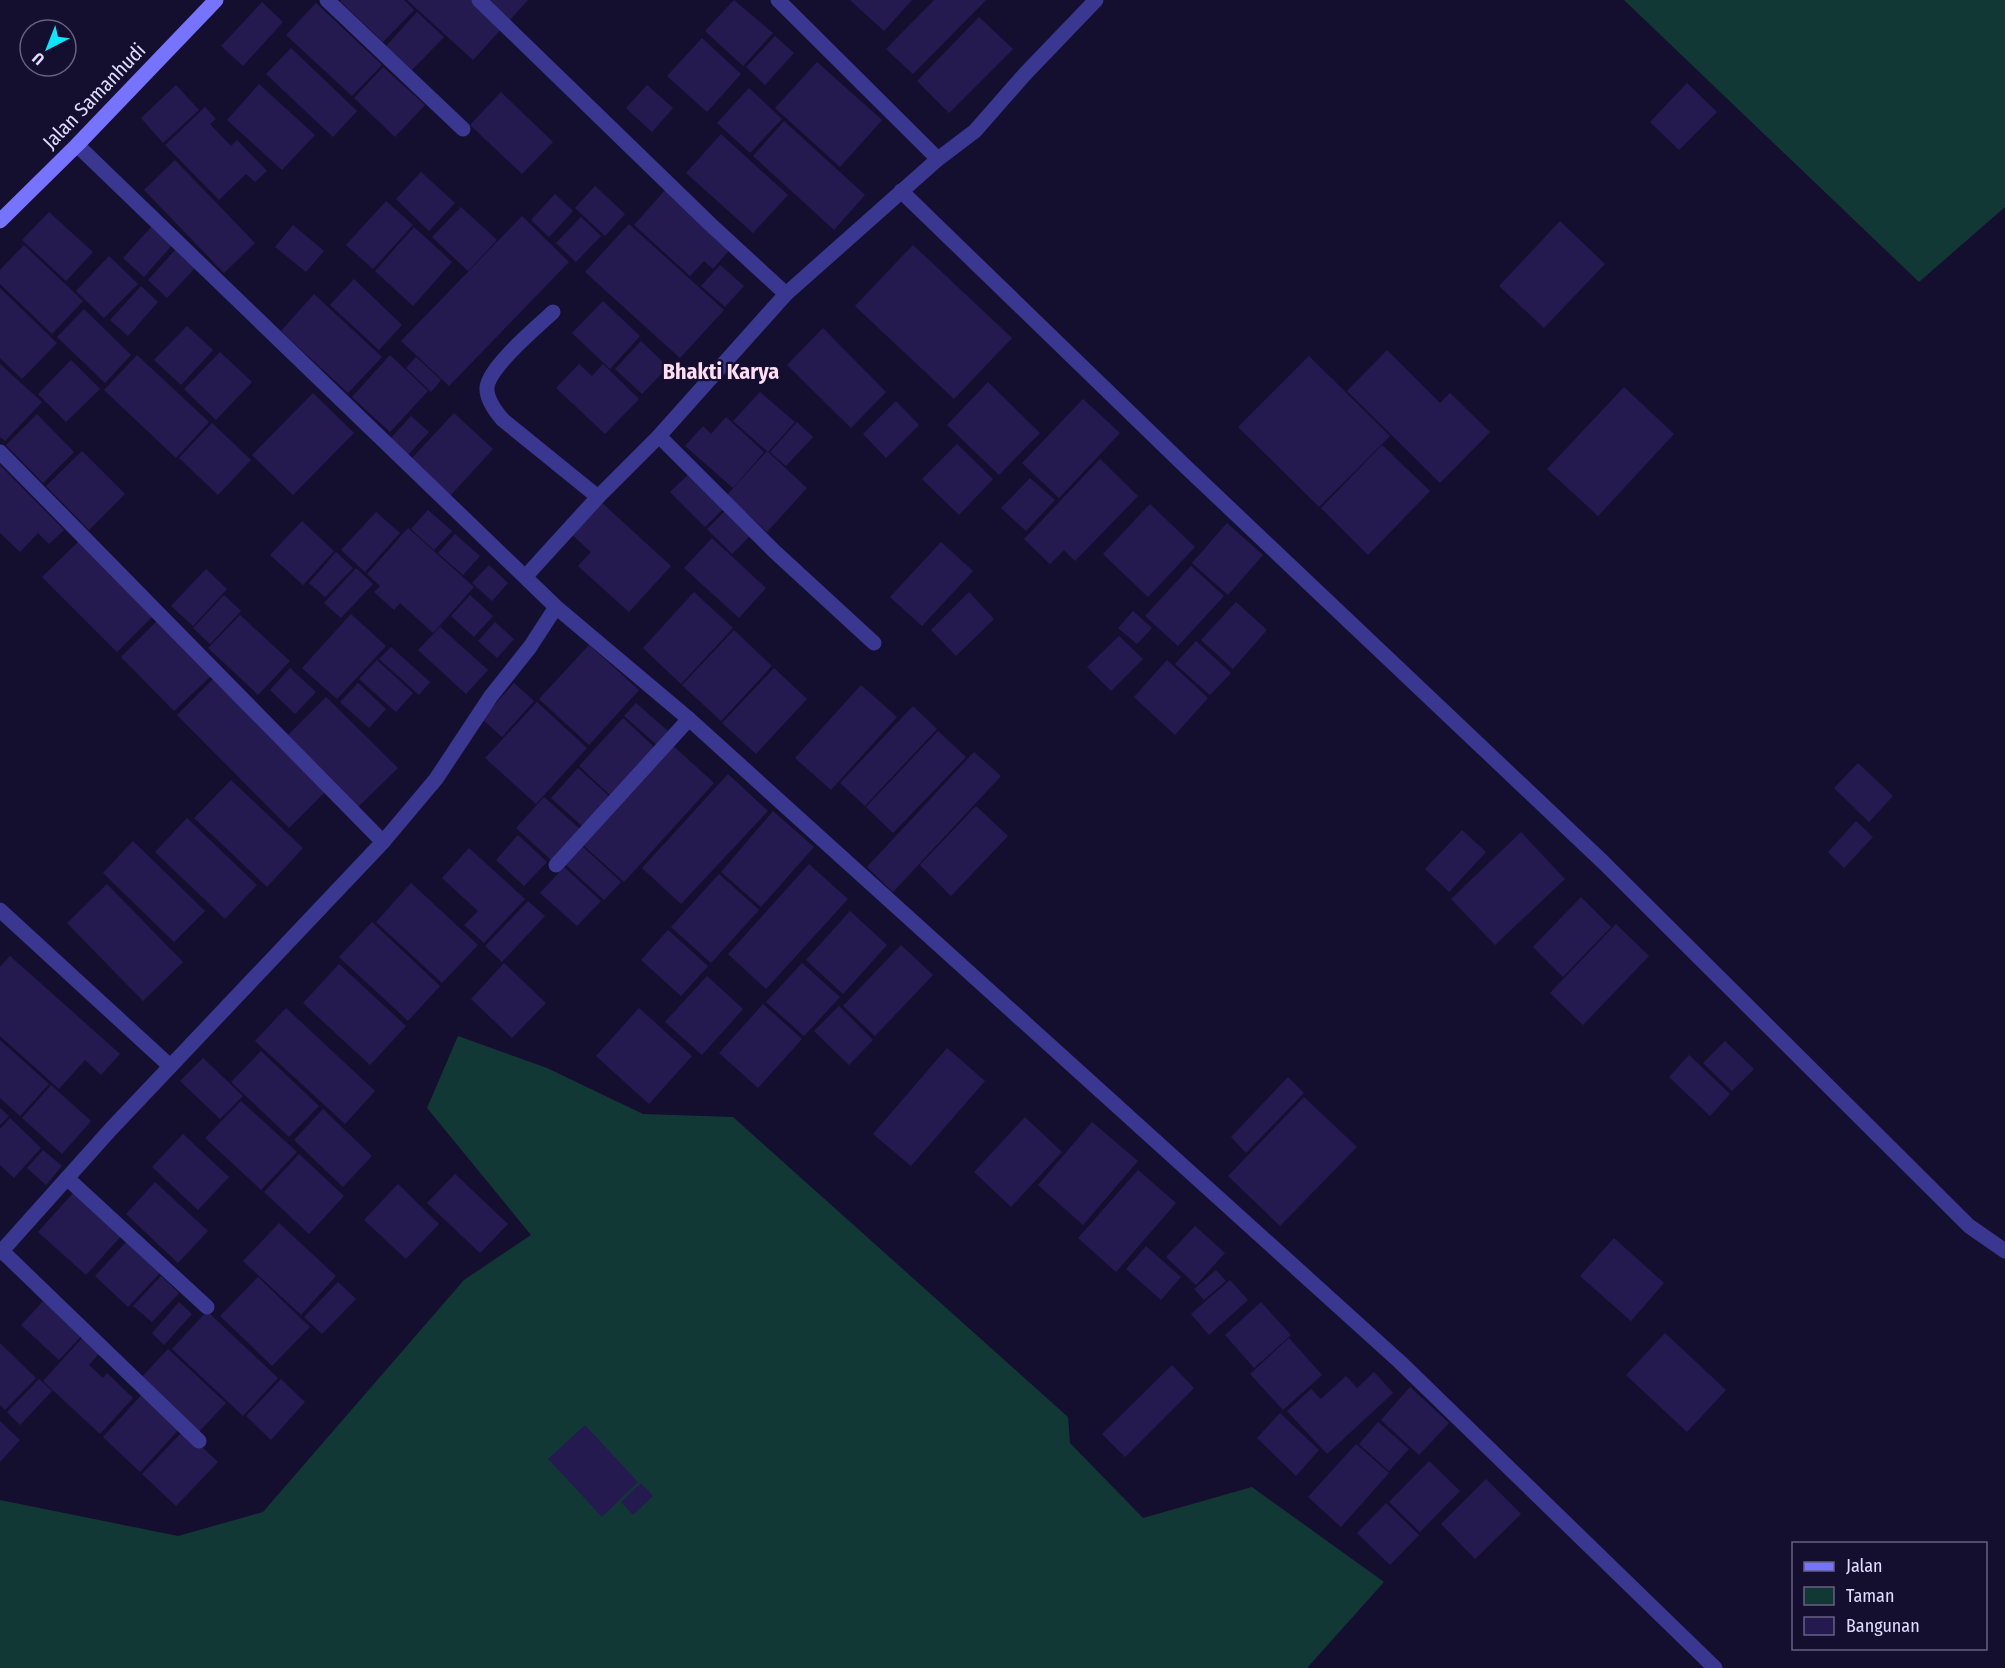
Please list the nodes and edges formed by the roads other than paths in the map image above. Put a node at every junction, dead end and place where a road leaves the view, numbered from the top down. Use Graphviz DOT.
graph roads {
  1 [pos="215,0"];
  2 [pos="327,0"];
  3 [pos="479,0"];
  4 [pos="778,0"];
  5 [pos="1096,0"];
  6 [pos="463,129"];
  7 [pos="77,145"];
  8 [pos="938,159"];
  9 [pos="901,191"];
  10 [pos="0,221"];
  11 [pos="786,294"];
  12 [pos="553,312"];
  13 [pos="659,436"];
  14 [pos="0,452"];
  15 [pos="598,497"];
  16 [pos="526,576"];
  17 [pos="556,607"];
  18 [pos="874,643"];
  19 [pos="689,719"];
  20 [pos="383,842"];
  21 [pos="556,865"];
  22 [pos="0,910"];
  23 [pos="170,1066"];
  24 [pos="67,1178"];
  25 [pos="2005,1251"];
  26 [pos="1,1252"];
  27 [pos="207,1307"];
  28 [pos="198,1441"];
  29 [pos="1715,1668"];
  1 -- 7 [label="street, Jalan Samanhudi"];
  2 -- 6 [label="street"];
  3 -- 11 [label="street"];
  4 -- 8 [label="street"];
  5 -- 8 [label="street"];
  7 -- 10 [label="street, Jalan Samanhudi"];
  7 -- 16 [label="street"];
  8 -- 9 [label="street"];
  9 -- 11 [label="street"];
  9 -- 25 [label="street"];
  11 -- 13 [label="street"];
  12 -- 15 [label="street"];
  13 -- 15 [label="street"];
  13 -- 18 [label="street"];
  14 -- 20 [label="street"];
  15 -- 16 [label="street"];
  16 -- 17 [label="street"];
  17 -- 19 [label="street"];
  17 -- 20 [label="street"];
  19 -- 21 [label="street"];
  19 -- 29 [label="street"];
  20 -- 23 [label="street"];
  22 -- 23 [label="street"];
  23 -- 24 [label="street"];
  24 -- 26 [label="street"];
  24 -- 27 [label="street"];
  26 -- 28 [label="street"];
}
